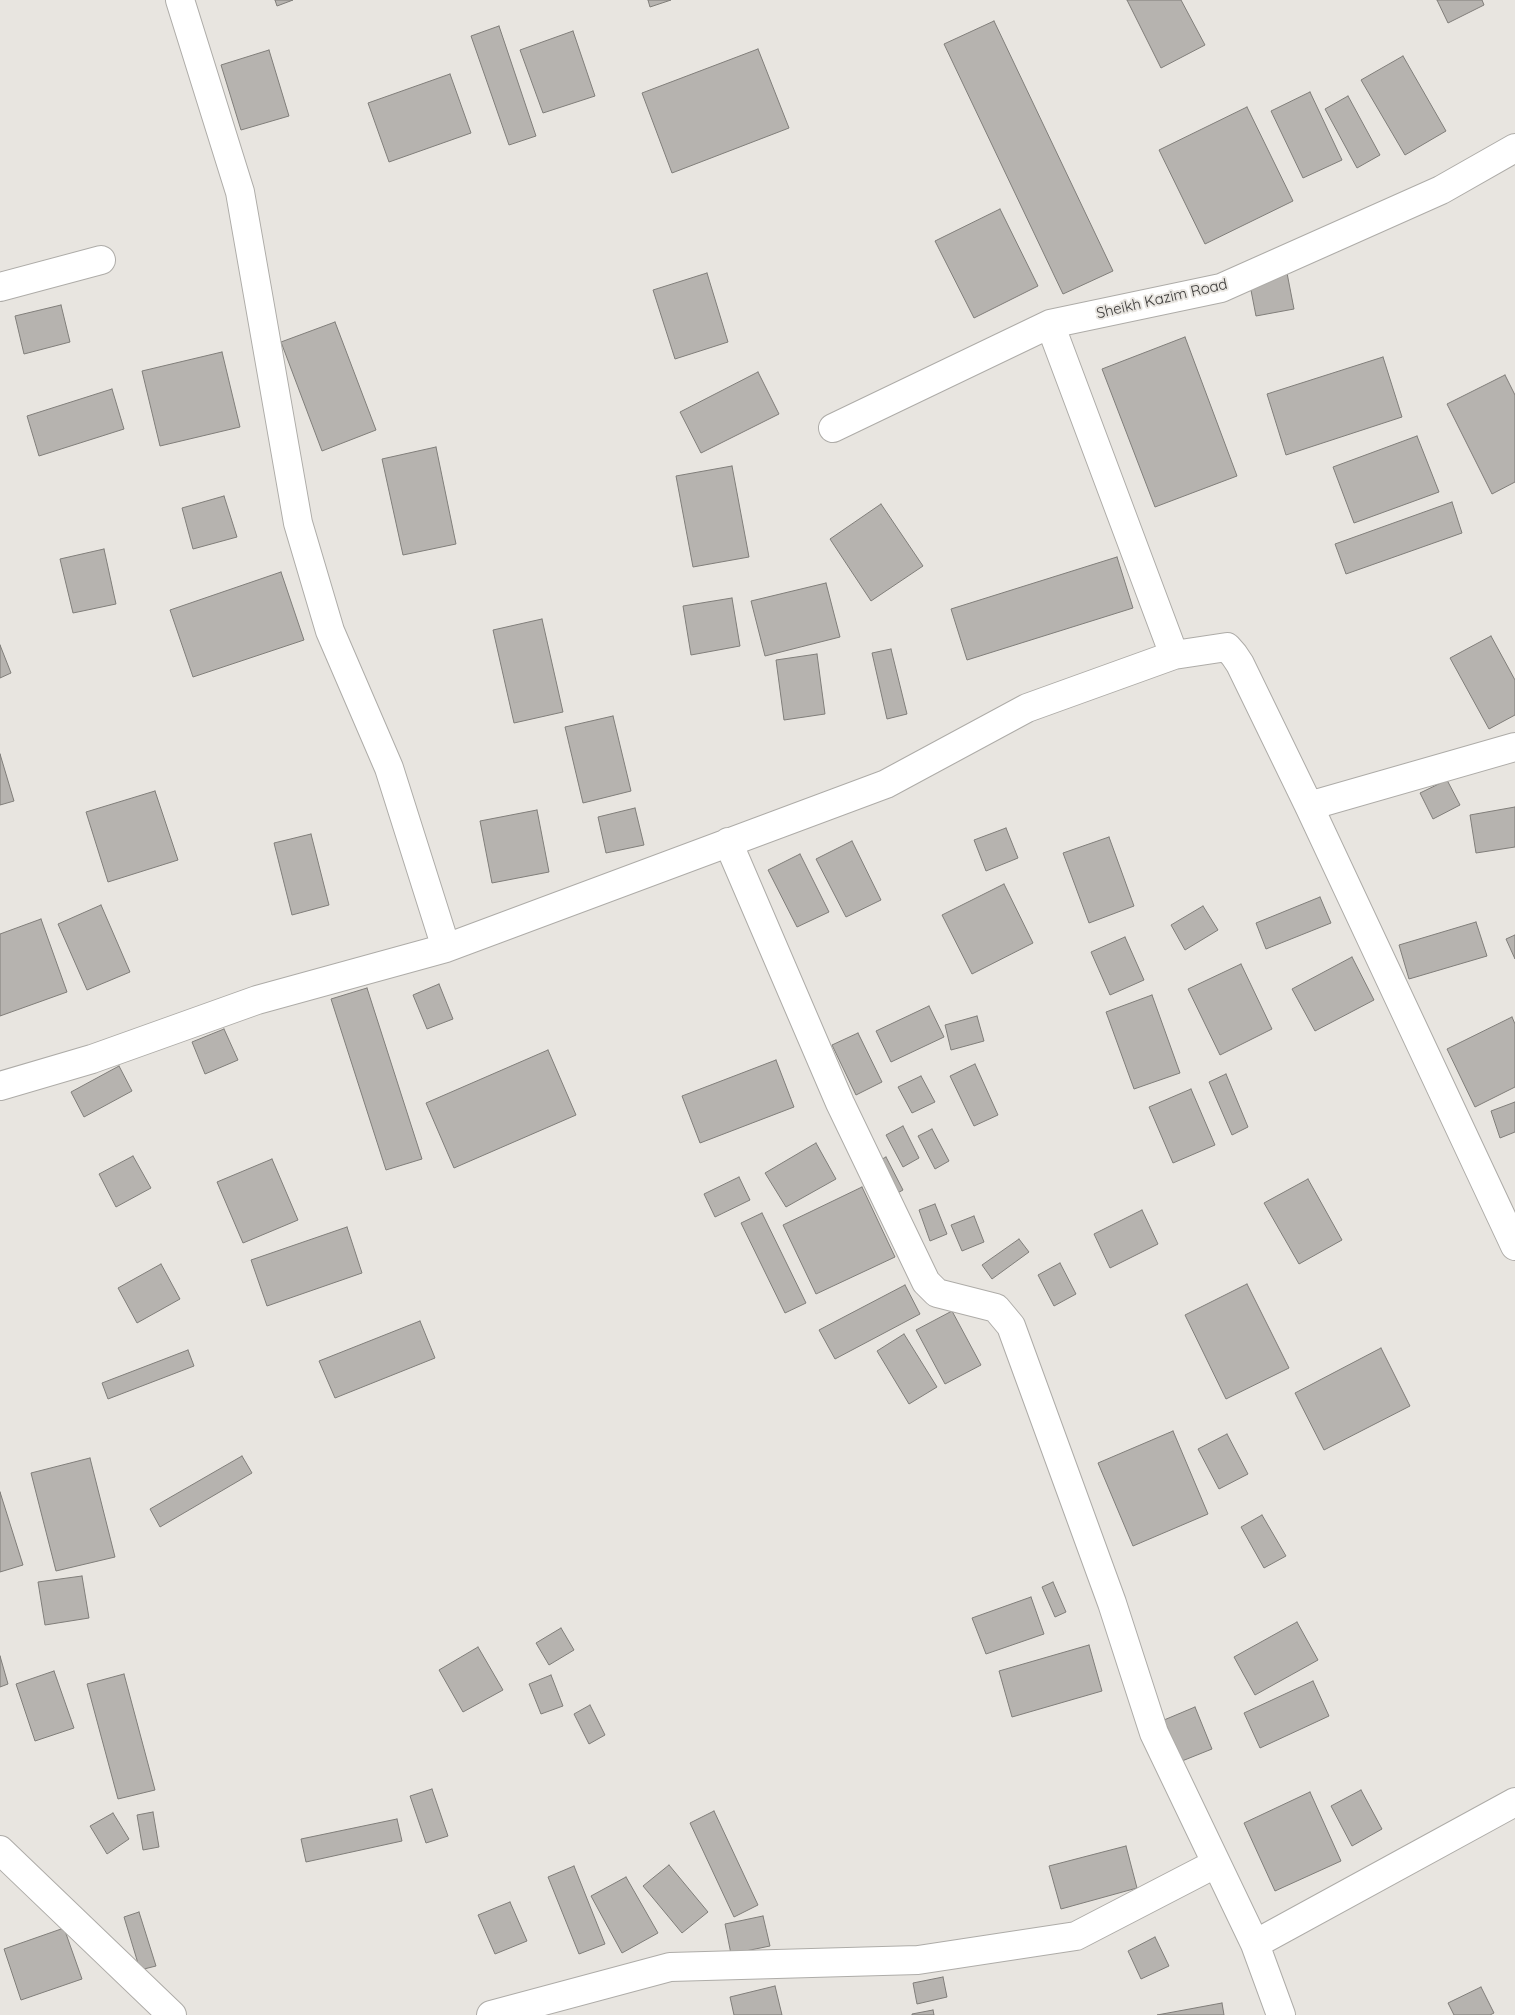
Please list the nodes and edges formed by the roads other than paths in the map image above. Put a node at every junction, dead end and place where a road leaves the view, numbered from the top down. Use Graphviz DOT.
graph roads {
  1 [pos="180,0"];
  2 [pos="1515,148"];
  3 [pos="101,260"];
  4 [pos="0,287"];
  5 [pos="1050,324"];
  6 [pos="833,428"];
  7 [pos="1174,655"];
  8 [pos="1515,747"];
  9 [pos="1309,806"];
  10 [pos="728,842"];
  11 [pos="446,948"];
  12 [pos="0,1086"];
  13 [pos="1515,1246"];
  14 [pos="1515,1802"];
  15 [pos="0,1850"];
  16 [pos="1216,1864"];
  17 [pos="1255,1944"];
  18 [pos="172,2015"];
  19 [pos="490,2015"];
  20 [pos="1281,2015"];
  1 -- 11 [label="street"];
  2 -- 5 [label="street, Sheikh Kazim Road"];
  3 -- 4 [label="street"];
  5 -- 6 [label="street, Sheikh Kazim Road"];
  5 -- 7 [label="street"];
  7 -- 9 [label="street"];
  7 -- 10 [label="street"];
  8 -- 9 [label="street"];
  9 -- 13 [label="street"];
  10 -- 11 [label="street"];
  10 -- 16 [label="street"];
  11 -- 12 [label="street"];
  14 -- 17 [label="street"];
  15 -- 18 [label="street"];
  16 -- 17 [label="street"];
  16 -- 19 [label="street"];
  17 -- 20 [label="street"];
}
